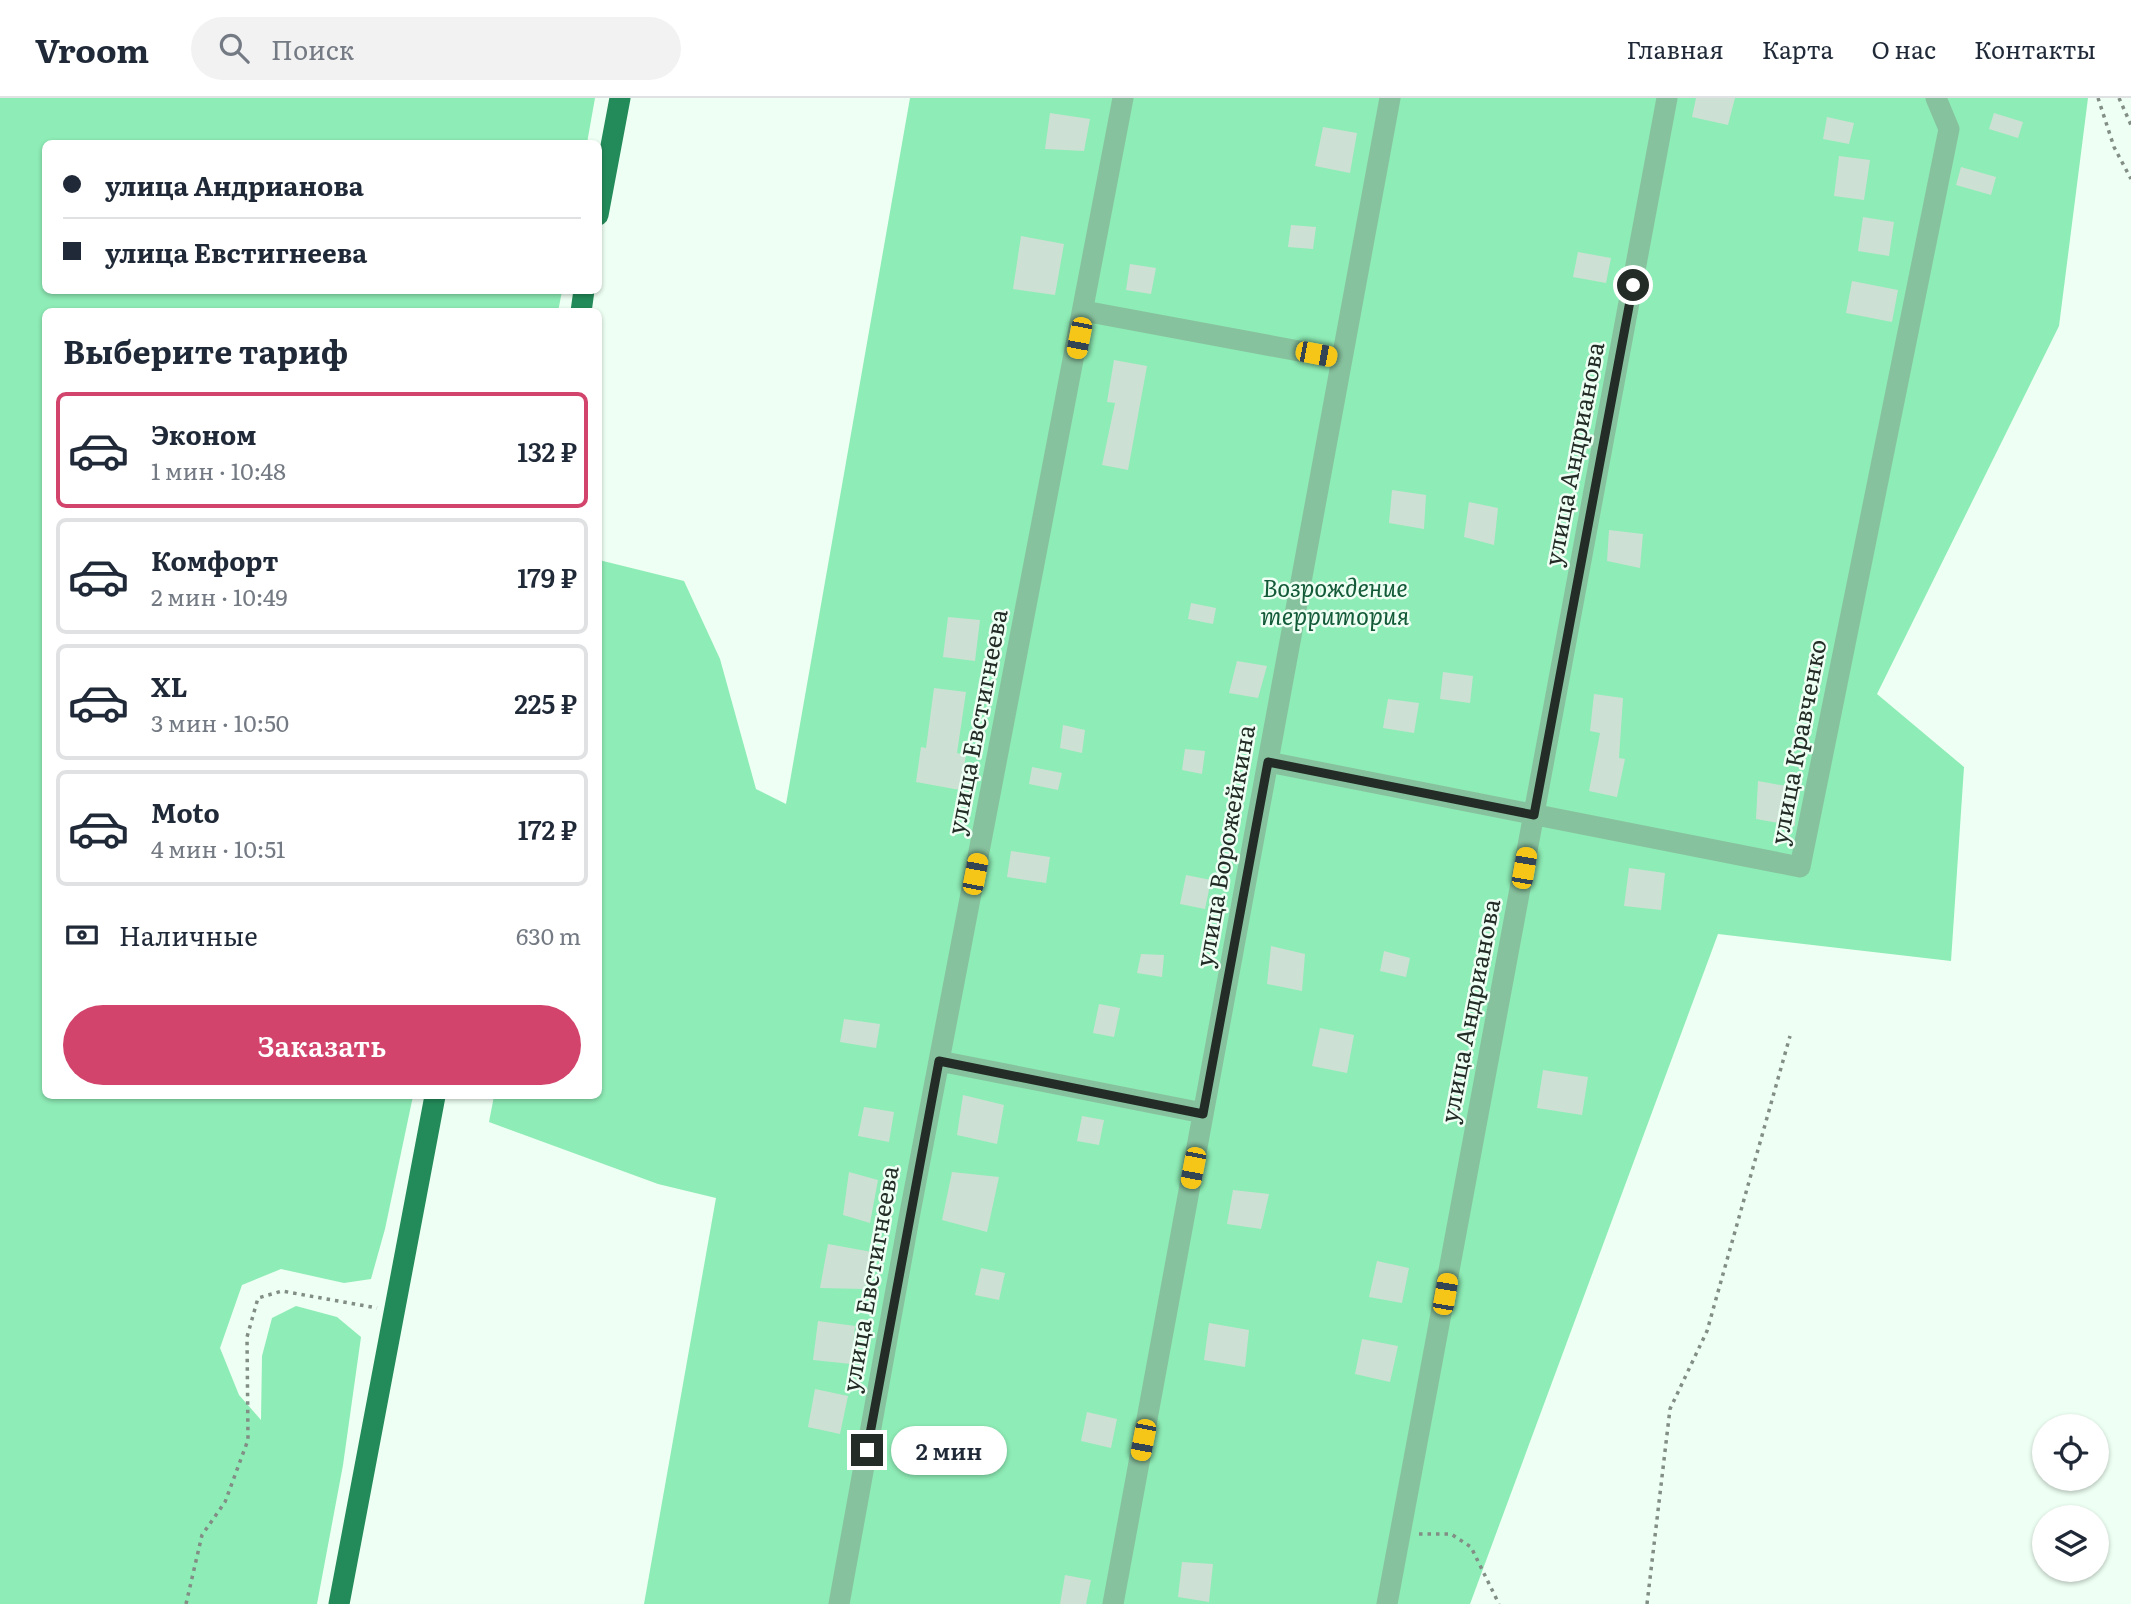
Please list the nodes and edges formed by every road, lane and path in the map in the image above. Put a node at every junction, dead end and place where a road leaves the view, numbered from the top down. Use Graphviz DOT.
graph roads {
  1 [pos="620,98"];
  2 [pos="1123,98"];
  3 [pos="1390,98"];
  4 [pos="1667,98"];
  5 [pos="1936,98"];
  6 [pos="2098,98"];
  7 [pos="2119,98"];
  8 [pos="2131,125"];
  9 [pos="2131,179"];
  10 [pos="602,194"];
  11 [pos="1084,311"];
  12 [pos="1342,359"];
  13 [pos="1268,762"];
  14 [pos="1534,815"];
  15 [pos="1790,1037"];
  16 [pos="939,1061"];
  17 [pos="434,1099"];
  18 [pos="1203,1114"];
  19 [pos="394,1312"];
  20 [pos="1400,1533"];
  21 [pos="186,1604"];
  22 [pos="339,1604"];
  23 [pos="839,1604"];
  24 [pos="1113,1604"];
  25 [pos="1387,1604"];
  26 [pos="1499,1604"];
  27 [pos="1647,1604"];
  1 -- 10 [label="main road"];
  2 -- 11 [label="street, улица Евстигнеева"];
  3 -- 12 [label="street, улица Ворожейкина"];
  4 -- 14 [label="street, улица Андрианова"];
  5 -- 14 [label="street, улица Кравченко"];
  6 -- 9 [label="path"];
  7 -- 8 [label="path"];
  11 -- 12 [label="street"];
  11 -- 16 [label="street, улица Евстигнеева"];
  12 -- 13 [label="street, улица Ворожейкина"];
  13 -- 14 [label="street, улица Кравченко"];
  13 -- 18 [label="street, улица Ворожейкина"];
  14 -- 20 [label="street, улица Андрианова"];
  15 -- 27 [label="path"];
  16 -- 18 [label="street"];
  16 -- 23 [label="street, улица Евстигнеева"];
  17 -- 19 [label="main road"];
  18 -- 24 [label="street, улица Ворожейкина"];
  19 -- 21 [label="path"];
  19 -- 22 [label="main road"];
  20 -- 25 [label="street, улица Андрианова"];
  20 -- 26 [label="path"];
}
